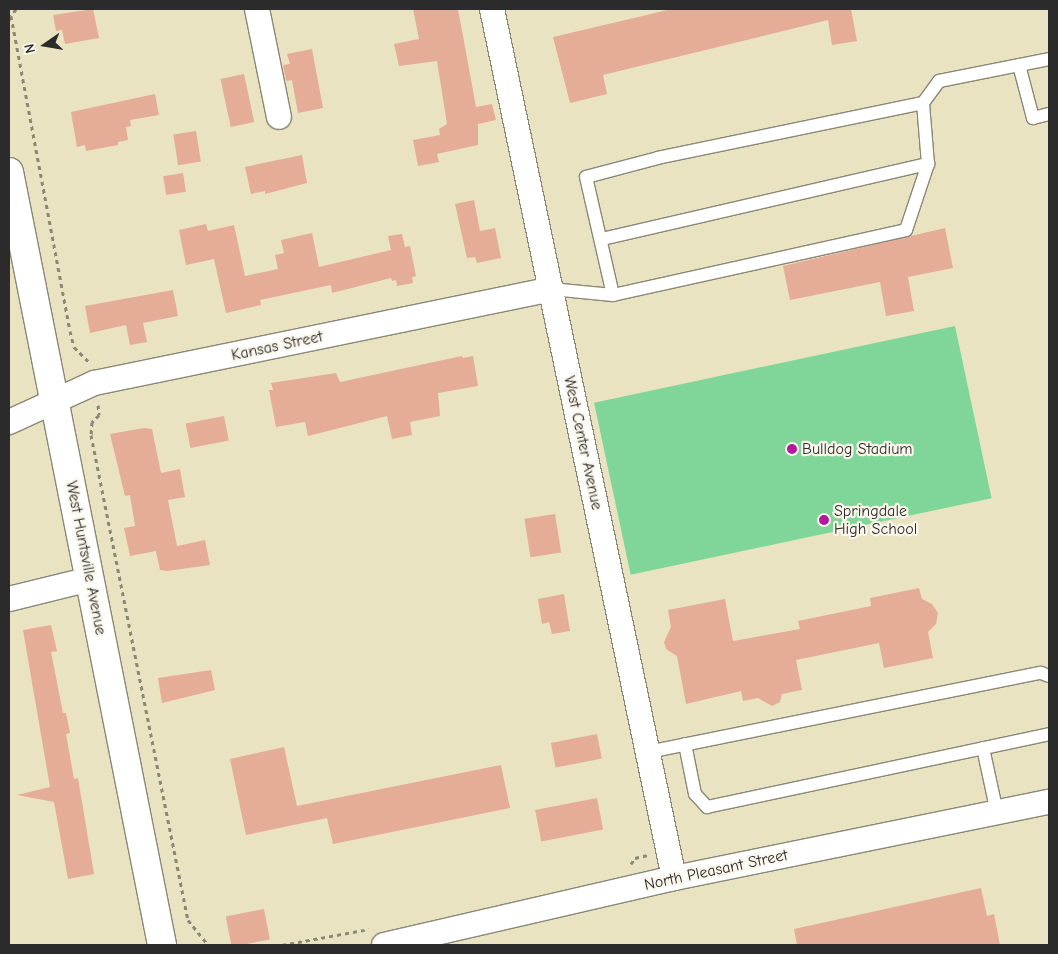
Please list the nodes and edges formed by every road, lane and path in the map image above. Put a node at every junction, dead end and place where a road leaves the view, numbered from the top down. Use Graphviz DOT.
graph roads {
  1 [pos="16,9"];
  2 [pos="258,9"];
  3 [pos="492,9"];
  4 [pos="1049,59"];
  5 [pos="1018,65"];
  6 [pos="923,103"];
  7 [pos="1049,114"];
  8 [pos="278,117"];
  9 [pos="928,164"];
  10 [pos="9,172"];
  11 [pos="602,239"];
  12 [pos="551,289"];
  13 [pos="613,295"];
  14 [pos="94,383"];
  15 [pos="55,402"];
  16 [pos="9,422"];
  17 [pos="90,580"];
  18 [pos="9,599"];
  19 [pos="1049,676"];
  20 [pos="1049,734"];
  21 [pos="685,744"];
  22 [pos="983,748"];
  23 [pos="648,752"];
  24 [pos="1049,802"];
  25 [pos="997,813"];
  26 [pos="674,878"];
  27 [pos="162,945"];
  28 [pos="208,945"];
  29 [pos="384,945"];
  1 -- 14 [label="path"];
  2 -- 8 [label="street"];
  3 -- 12 [label="street, West Center Avenue"];
  4 -- 5 [label="lane"];
  5 -- 6 [label="lane"];
  5 -- 7 [label="lane"];
  6 -- 9 [label="lane"];
  6 -- 11 [label="lane"];
  9 -- 11 [label="lane"];
  9 -- 13 [label="lane"];
  10 -- 15 [label="main road, West Huntsville Avenue"];
  11 -- 13 [label="lane"];
  12 -- 13 [label="lane"];
  12 -- 14 [label="street, Kansas Street"];
  12 -- 23 [label="street, West Center Avenue"];
  14 -- 15 [label="street, Kansas Street"];
  14 -- 28 [label="path"];
  15 -- 16 [label="street, Kansas Street"];
  15 -- 17 [label="main road, West Huntsville Avenue"];
  17 -- 18 [label="street"];
  17 -- 27 [label="main road, West Huntsville Avenue"];
  19 -- 21 [label="lane"];
  20 -- 22 [label="lane"];
  21 -- 22 [label="lane"];
  21 -- 23 [label="lane"];
  22 -- 25 [label="lane"];
  23 -- 26 [label="street, West Center Avenue"];
  24 -- 25 [label="street, North Pleasant Street"];
  25 -- 26 [label="street, North Pleasant Street"];
  26 -- 29 [label="street, North Pleasant Street"];
}
